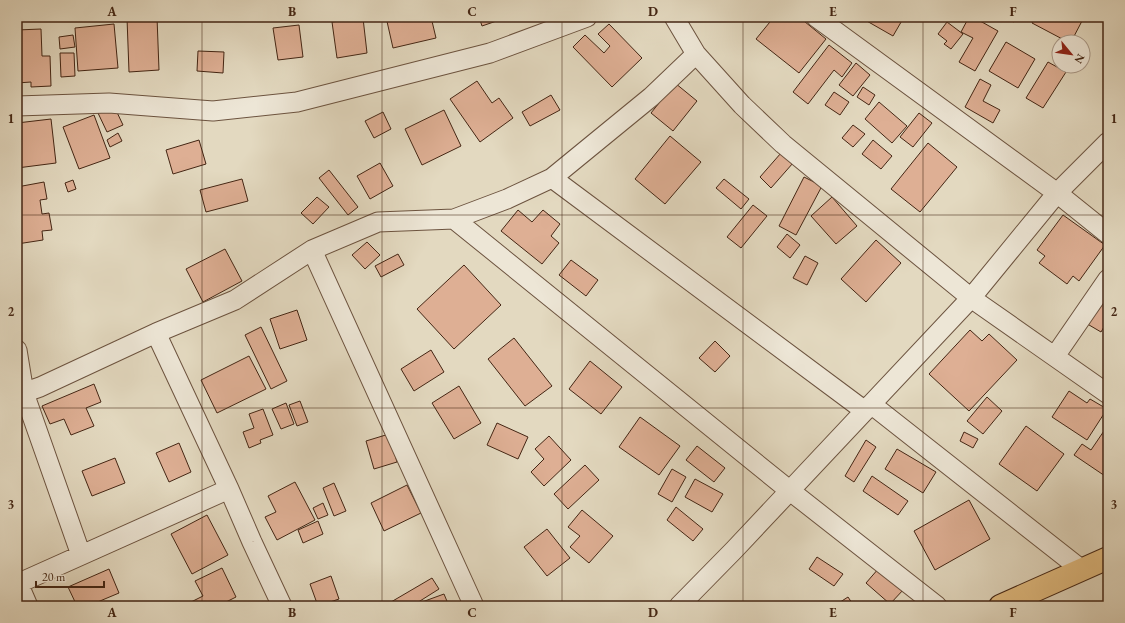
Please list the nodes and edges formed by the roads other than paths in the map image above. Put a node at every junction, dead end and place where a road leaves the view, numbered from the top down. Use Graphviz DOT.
graph roads {
  1 [pos="587,17"];
  2 [pos="674,17"];
  3 [pos="816,17"];
  4 [pos="696,54"];
  5 [pos="17,106"];
  6 [pos="1108,142"];
  7 [pos="552,178"];
  8 [pos="1057,193"];
  9 [pos="454,219"];
  10 [pos="1108,234"];
  11 [pos="312,250"];
  12 [pos="1108,279"];
  13 [pos="971,298"];
  14 [pos="156,333"];
  15 [pos="17,350"];
  16 [pos="1054,356"];
  17 [pos="21,394"];
  18 [pos="1108,394"];
  19 [pos="868,408"];
  20 [pos="229,489"];
  21 [pos="789,490"];
  22 [pos="81,555"];
  23 [pos="1108,558"];
  24 [pos="1082,570"];
  25 [pos="17,584"];
  26 [pos="28,606"];
  27 [pos="282,606"];
  28 [pos="474,606"];
  29 [pos="679,606"];
  30 [pos="937,606"];
  31 [pos="1000,606"];
  1 -- 5 [label="street"];
  2 -- 4 [label="street"];
  3 -- 8 [label="street"];
  4 -- 7 [label="street"];
  4 -- 13 [label="street"];
  6 -- 8 [label="street"];
  7 -- 9 [label="street"];
  7 -- 19 [label="street"];
  8 -- 10 [label="street"];
  8 -- 13 [label="street"];
  9 -- 11 [label="street"];
  9 -- 21 [label="street"];
  11 -- 14 [label="street"];
  11 -- 28 [label="street"];
  12 -- 16 [label="street"];
  13 -- 16 [label="street"];
  13 -- 19 [label="street"];
  14 -- 17 [label="street"];
  14 -- 20 [label="street"];
  15 -- 17 [label="street"];
  16 -- 18 [label="street"];
  17 -- 22 [label="street"];
  19 -- 21 [label="street"];
  19 -- 24 [label="street"];
  20 -- 22 [label="street"];
  20 -- 27 [label="street"];
  21 -- 29 [label="street"];
  21 -- 30 [label="street"];
  22 -- 25 [label="street"];
  23 -- 24 [label="main road"];
  24 -- 31 [label="main road"];
  25 -- 26 [label="street"];
}
